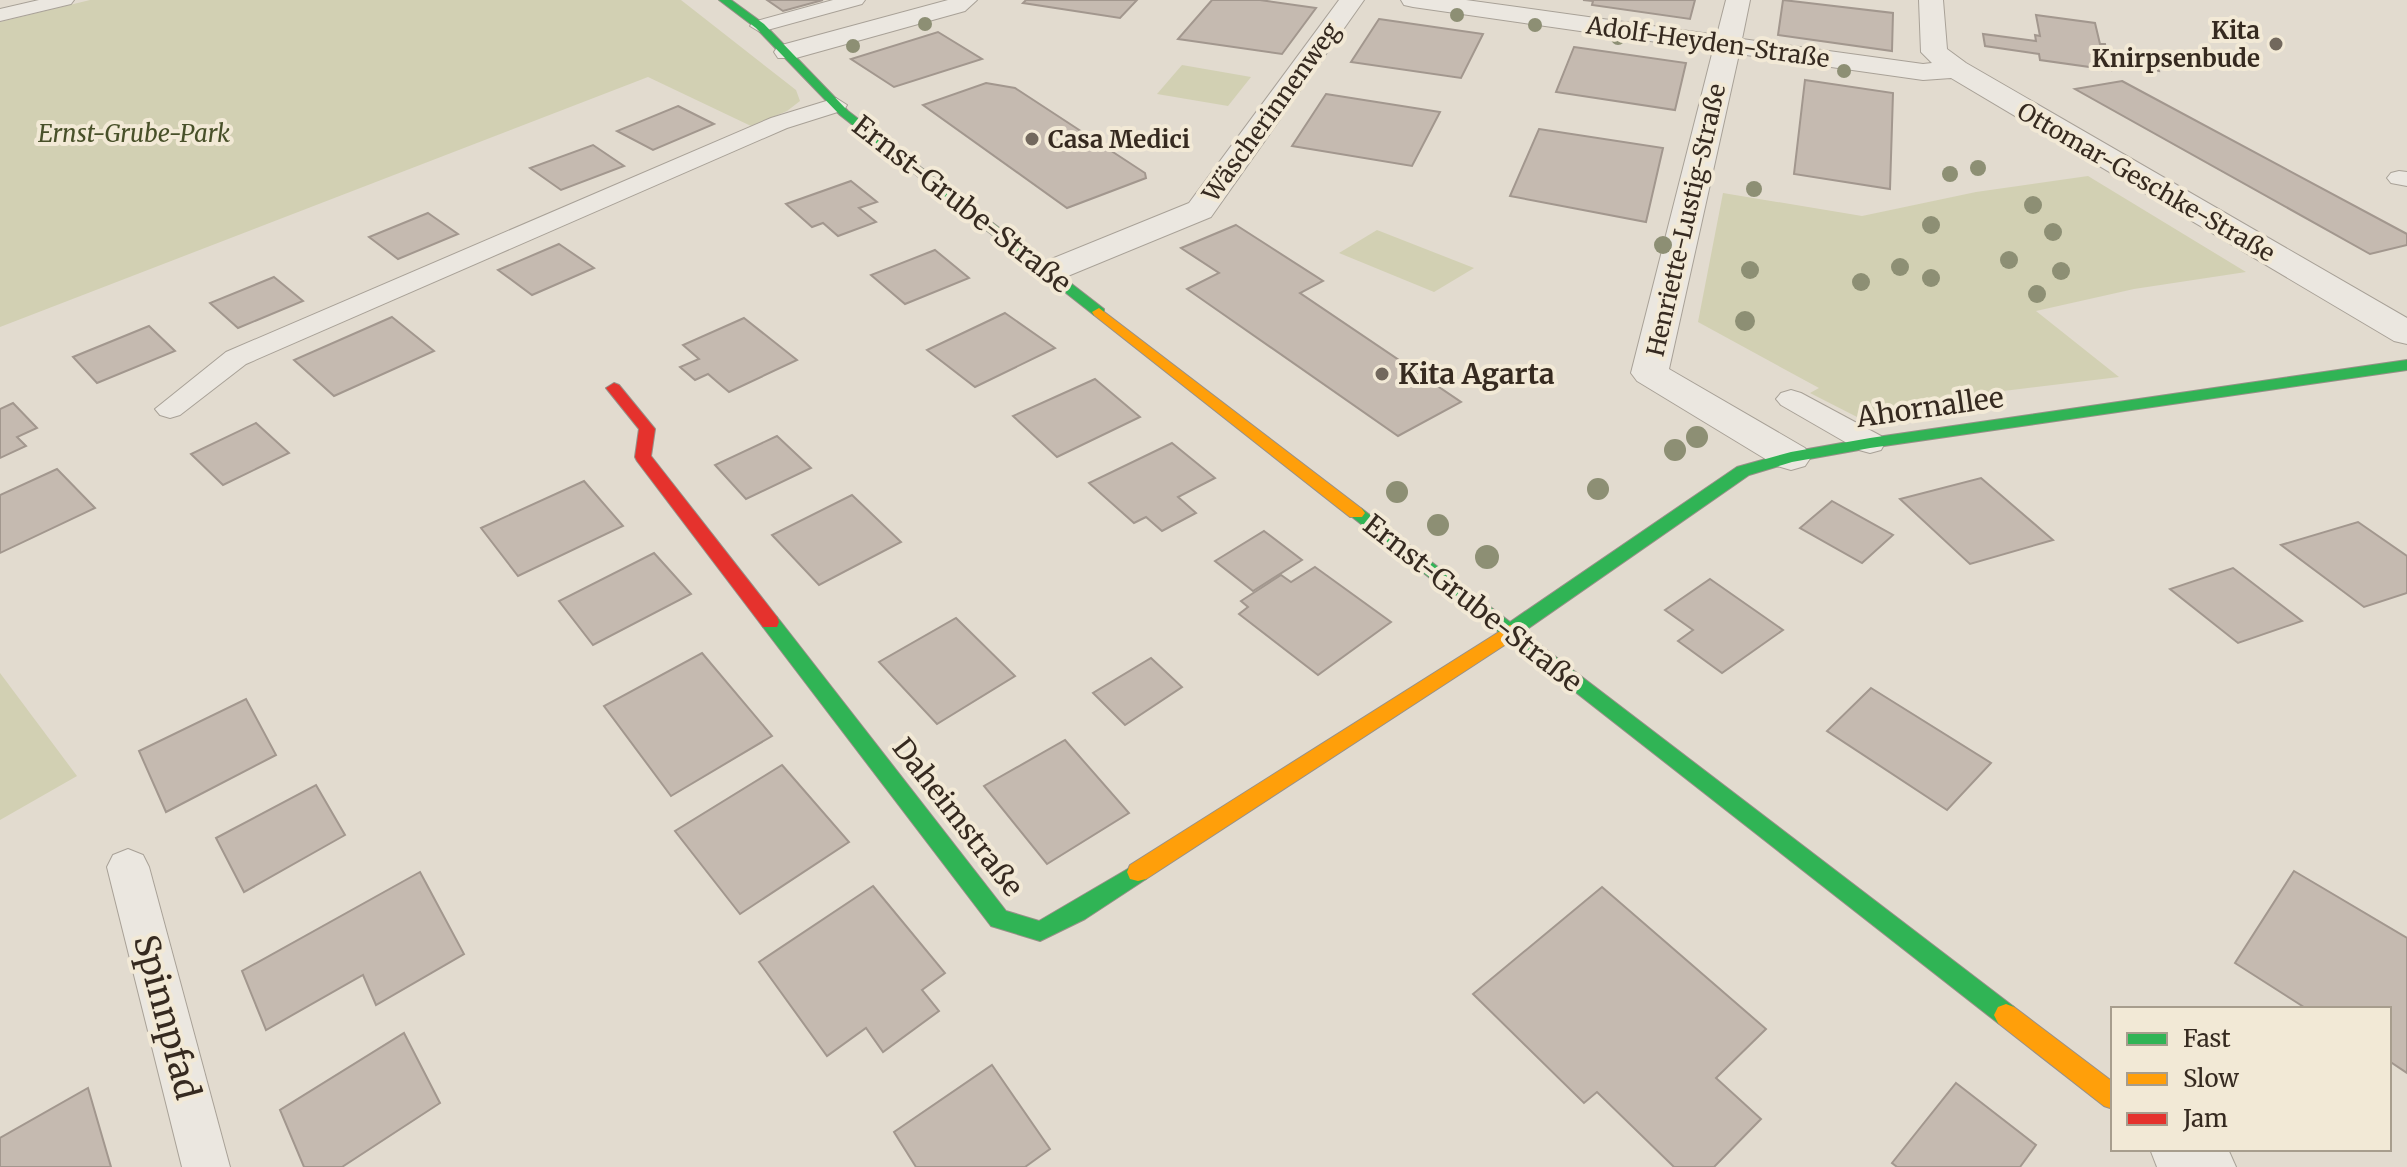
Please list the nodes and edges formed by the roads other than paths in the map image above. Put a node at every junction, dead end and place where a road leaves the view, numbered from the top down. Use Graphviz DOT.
graph roads {
  1 [pos="64,0"];
  2 [pos="724,0"];
  3 [pos="855,0"];
  4 [pos="965,0"];
  5 [pos="1352,0"];
  6 [pos="1413,0"];
  7 [pos="1738,0"];
  8 [pos="1931,0"];
  9 [pos="0,15"];
  10 [pos="760,26"];
  11 [pos="1727,44"];
  12 [pos="787,52"];
  13 [pos="1956,69"];
  14 [pos="836,105"];
  15 [pos="1051,271"];
  16 [pos="2407,333"];
  17 [pos="2407,365"];
  18 [pos="614,388"];
  19 [pos="1791,399"];
  20 [pos="170,409"];
  21 [pos="1870,443"];
  22 [pos="1791,457"];
  23 [pos="1509,632"];
  24 [pos="128,867"];
  25 [pos="2111,1095"];
  26 [pos="2184,1151"];
  27 [pos="206,1167"];
  28 [pos="2204,1167"];
  1 -- 9 [label="lane"];
  2 -- 10 [label="street, Ernst-Grube-Straße"];
  3 -- 10 [label="lane"];
  4 -- 12 [label="street"];
  5 -- 15 [label="street, Wäscherinnenweg"];
  6 -- 11 [label="street, Adolf-Heyden-Straße"];
  7 -- 11 [label="street, Henriette-Lustig-Straße"];
  8 -- 13 [label="street, Ottomar-Geschke-Straße"];
  10 -- 12 [label="street, Ernst-Grube-Straße"];
  11 -- 13 [label="street, Adolf-Heyden-Straße"];
  11 -- 22 [label="street, Henriette-Lustig-Straße"];
  12 -- 14 [label="street, Ernst-Grube-Straße"];
  13 -- 16 [label="street, Ottomar-Geschke-Straße"];
  14 -- 15 [label="street, Ernst-Grube-Straße"];
  14 -- 20 [label="lane, Ernst-Grube-Straße"];
  15 -- 23 [label="street, Ernst-Grube-Straße"];
  17 -- 21 [label="street, Ahornallee"];
  18 -- 23 [label="street, Daheimstraße"];
  19 -- 21 [label="lane"];
  21 -- 22 [label="street, Ahornallee"];
  22 -- 23 [label="street, Ahornallee"];
  23 -- 25 [label="street, Ernst-Grube-Straße"];
  24 -- 27 [label="lane, Spinnpfad"];
  26 -- 28 [label="street"];
}
